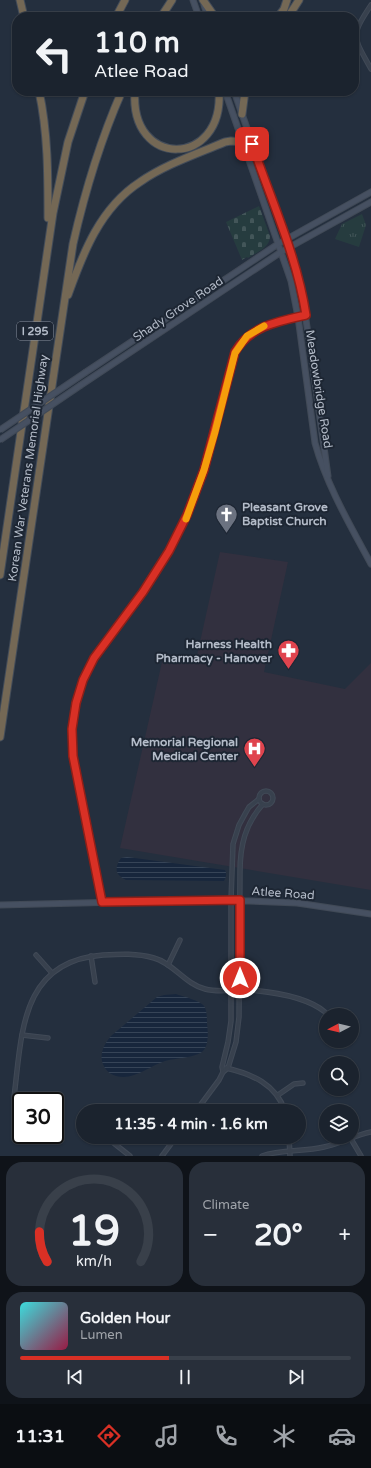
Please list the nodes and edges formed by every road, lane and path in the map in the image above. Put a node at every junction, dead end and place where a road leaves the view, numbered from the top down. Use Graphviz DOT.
graph roads {
  1 [pos="20,0"];
  2 [pos="125,0"];
  3 [pos="172,0"];
  4 [pos="193,0"];
  5 [pos="203,0"];
  6 [pos="287,0"];
  7 [pos="299,0"];
  8 [pos="371,5"];
  9 [pos="23,12"];
  10 [pos="119,12"];
  11 [pos="164,12"];
  12 [pos="198,12"];
  13 [pos="207,12"];
  14 [pos="211,12"];
  15 [pos="282,12"];
  16 [pos="291,12"];
  17 [pos="359,24"];
  18 [pos="359,48"];
  19 [pos="371,69"];
  20 [pos="40,96"];
  21 [pos="83,96"];
  22 [pos="120,96"];
  23 [pos="134,96"];
  24 [pos="219,96"];
  25 [pos="227,96"];
  26 [pos="236,96"];
  27 [pos="244,96"];
  28 [pos="242,114"];
  29 [pos="242,142"];
  30 [pos="371,192"];
  31 [pos="371,202"];
  32 [pos="49,238"];
  33 [pos="286,239"];
  34 [pos="278,244"];
  35 [pos="289,248"];
  36 [pos="281,252"];
  37 [pos="63,311"];
  38 [pos="306,315"];
  39 [pos="298,317"];
  40 [pos="0,430"];
  41 [pos="0,440"];
  42 [pos="330,485"];
  43 [pos="371,564"];
  44 [pos="0,575"];
  45 [pos="0,737"];
  46 [pos="259,799"];
  47 [pos="263,804"];
  48 [pos="231,900"];
  49 [pos="240,900"];
  50 [pos="102,902"];
  51 [pos="0,905"];
  52 [pos="371,914"];
  53 [pos="180,940"];
  54 [pos="36,955"];
  55 [pos="91,956"];
  56 [pos="168,965"];
  57 [pos="52,974"];
  58 [pos="95,982"];
  59 [pos="231,990"];
  60 [pos="240,990"];
  61 [pos="320,1008"];
  62 [pos="22,1035"];
  63 [pos="48,1038"];
  64 [pos="222,1066"];
  65 [pos="228,1068"];
  66 [pos="223,1072"];
  67 [pos="303,1083"];
  68 [pos="15,1092"];
  69 [pos="278,1095"];
  70 [pos="201,1104"];
  71 [pos="282,1104"];
  72 [pos="371,1132"];
  73 [pos="359,1136"];
  74 [pos="115,1144"];
  75 [pos="171,1144"];
  76 [pos="289,1144"];
  77 [pos="333,1144"];
  78 [pos="353,1144"];
  79 [pos="290,1154"];
  80 [pos="130,1156"];
  81 [pos="162,1156"];
  82 [pos="262,1156"];
  83 [pos="360,1156"];
  1 -- 9 [label="highway"];
  2 -- 10 [label="highway"];
  3 -- 11 [label="highway"];
  4 -- 12 [label="main road"];
  5 -- 13 [label="main road"];
  5 -- 14 [label="highway"];
  6 -- 15 [label="highway"];
  7 -- 16 [label="highway"];
  8 -- 17 [label="street"];
  18 -- 19 [label="street"];
  20 -- 32 [label="highway"];
  21 -- 32 [label="highway, Korean War Veterans Memorial Highway / I 295"];
  22 -- 37 [label="highway, Korean War Veterans Memorial Highway / I 295"];
  23 -- 24 [label="highway"];
  25 -- 29 [label="main road, Meadowbridge Road"];
  26 -- 28 [label="main road, Meadowbridge Road"];
  27 -- 28 [label="highway"];
  28 -- 33 [label="main road, Meadowbridge Road"];
  29 -- 34 [label="main road, Meadowbridge Road"];
  29 -- 37 [label="highway"];
  30 -- 33 [label="main road, Shady Grove Road"];
  31 -- 35 [label="main road, Shady Grove Road"];
  32 -- 44 [label="highway, Korean War Veterans Memorial Highway / I 295"];
  33 -- 34 [label="main road, Shady Grove Road"];
  33 -- 35 [label="main road, Meadowbridge Road"];
  34 -- 36 [label="main road, Meadowbridge Road"];
  34 -- 40 [label="main road, Shady Grove Road, bridge"];
  35 -- 36 [label="main road, Shady Grove Road"];
  35 -- 38 [label="main road, Meadowbridge Road"];
  36 -- 39 [label="main road, Meadowbridge Road"];
  36 -- 41 [label="main road, Shady Grove Road, bridge"];
  37 -- 45 [label="highway, Korean War Veterans Memorial Highway / I 295"];
  38 -- 39 [label="street"];
  38 -- 42 [label="main road, Meadowbridge Road"];
  39 -- 42 [label="main road, Meadowbridge Road"];
  39 -- 50 [label="street"];
  42 -- 43 [label="main road, Meadowbridge Road"];
  46 -- 47 [label="street"];
  46 -- 47 [label="street"];
  46 -- 48 [label="street"];
  47 -- 49 [label="street"];
  48 -- 49 [label="main road, Atlee Road"];
  48 -- 50 [label="main road, Atlee Road"];
  48 -- 59 [label="street"];
  49 -- 52 [label="main road, Atlee Road"];
  49 -- 60 [label="street"];
  50 -- 51 [label="main road, Atlee Road"];
  53 -- 56 [label="street"];
  54 -- 57 [label="street"];
  55 -- 56 [label="street"];
  55 -- 57 [label="street"];
  55 -- 58 [label="street"];
  56 -- 59 [label="street"];
  57 -- 62 [label="street"];
  59 -- 60 [label="street"];
  59 -- 64 [label="street"];
  60 -- 61 [label="street"];
  60 -- 65 [label="street"];
  62 -- 63 [label="street"];
  62 -- 68 [label="street"];
  64 -- 65 [label="street"];
  64 -- 66 [label="street"];
  65 -- 66 [label="street"];
  65 -- 69 [label="street"];
  66 -- 70 [label="street"];
  67 -- 69 [label="street"];
  69 -- 71 [label="street"];
  72 -- 73 [label="street"];
  74 -- 80 [label="street"];
  75 -- 81 [label="street"];
  76 -- 79 [label="street"];
  77 -- 79 [label="street"];
  78 -- 83 [label="street"];
  79 -- 82 [label="street"];
}
